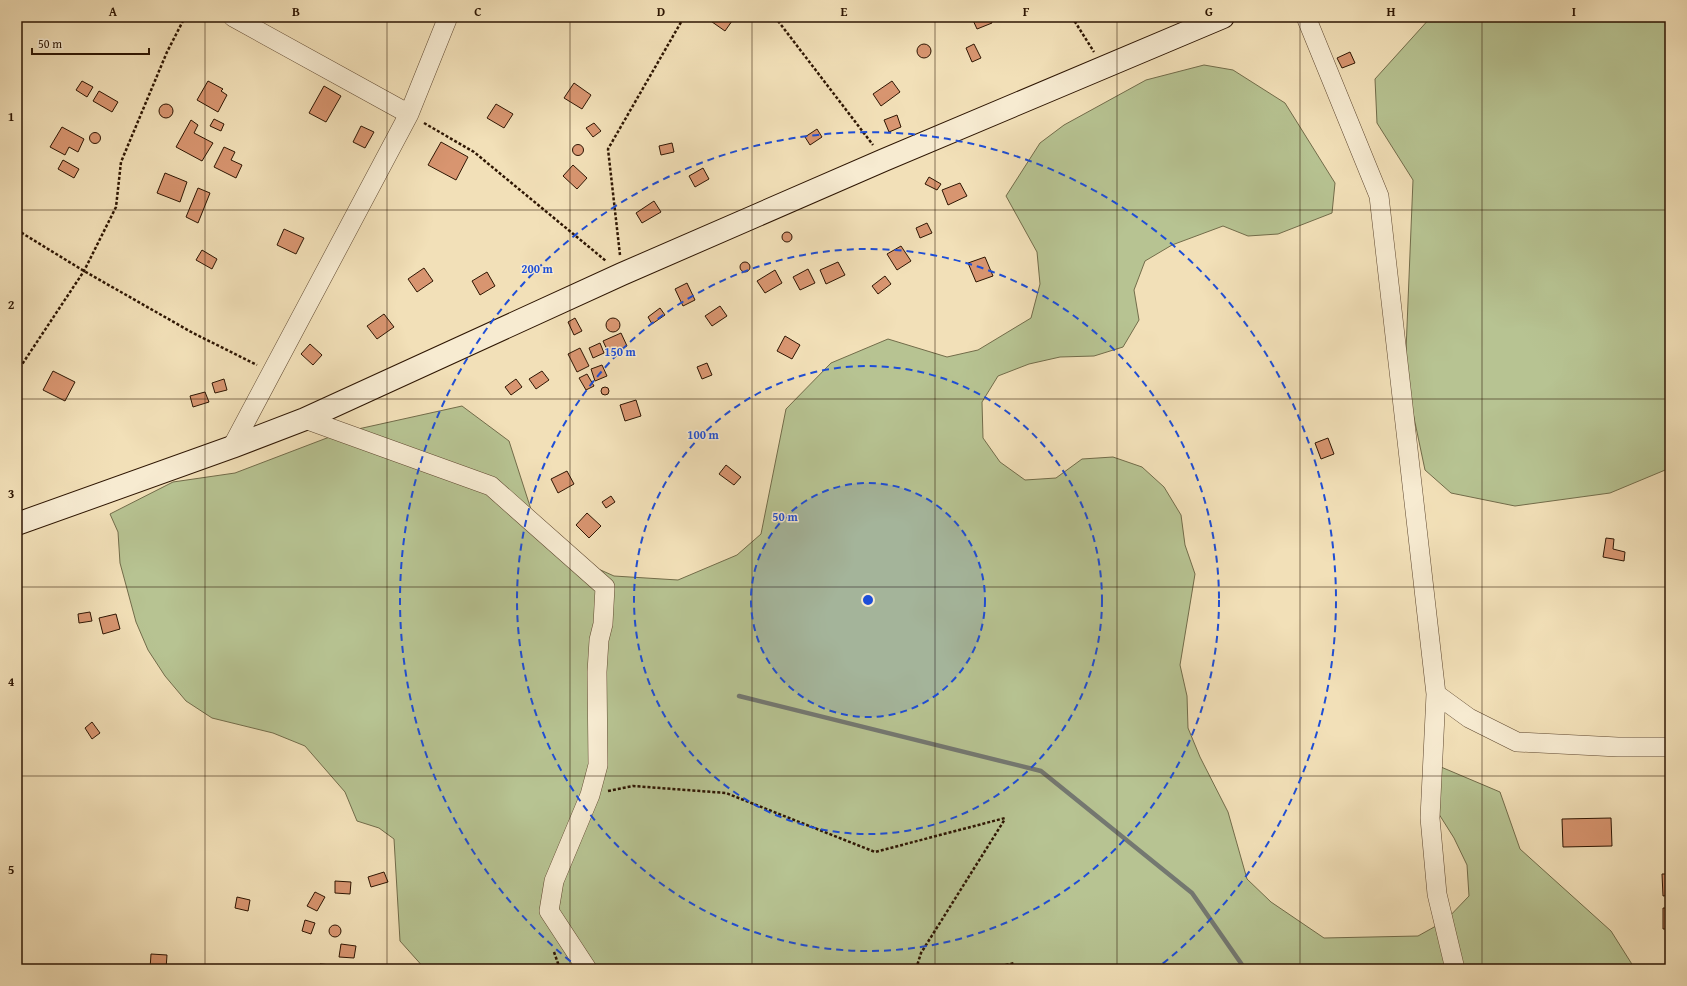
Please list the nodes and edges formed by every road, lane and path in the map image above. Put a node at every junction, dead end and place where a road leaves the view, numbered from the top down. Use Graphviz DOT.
graph roads {
  1 [pos="185,17"];
  2 [pos="233,17"];
  3 [pos="448,17"];
  4 [pos="684,17"];
  5 [pos="775,17"];
  6 [pos="1072,17"];
  7 [pos="1223,17"];
  8 [pos="1306,17"];
  9 [pos="1103,68"];
  10 [pos="409,114"];
  11 [pos="884,160"];
  12 [pos="17,230"];
  13 [pos="84,271"];
  14 [pos="622,274"];
  15 [pos="17,372"];
  16 [pos="272,372"];
  17 [pos="305,419"];
  18 [pos="232,448"];
  19 [pos="17,524"];
  20 [pos="1436,694"];
  21 [pos="1670,747"];
  22 [pos="590,795"];
  23 [pos="1015,963"];
  24 [pos="587,969"];
  25 [pos="916,969"];
  26 [pos="986,969"];
  27 [pos="1455,969"];
  1 -- 13 [label="path"];
  2 -- 10 [label="street"];
  3 -- 10 [label="street"];
  4 -- 14 [label="path"];
  5 -- 11 [label="path"];
  6 -- 9 [label="path"];
  7 -- 9 [label="street"];
  8 -- 20 [label="street"];
  9 -- 11 [label="street"];
  10 -- 14 [label="path"];
  10 -- 16 [label="street"];
  11 -- 14 [label="street"];
  12 -- 13 [label="path"];
  13 -- 15 [label="path"];
  13 -- 16 [label="path"];
  14 -- 17 [label="street"];
  16 -- 18 [label="street"];
  17 -- 18 [label="street"];
  17 -- 22 [label="street"];
  18 -- 19 [label="street"];
  20 -- 21 [label="street"];
  20 -- 27 [label="street"];
  22 -- 24 [label="street"];
  22 -- 25 [label="path"];
  23 -- 26 [label="path"];
}
